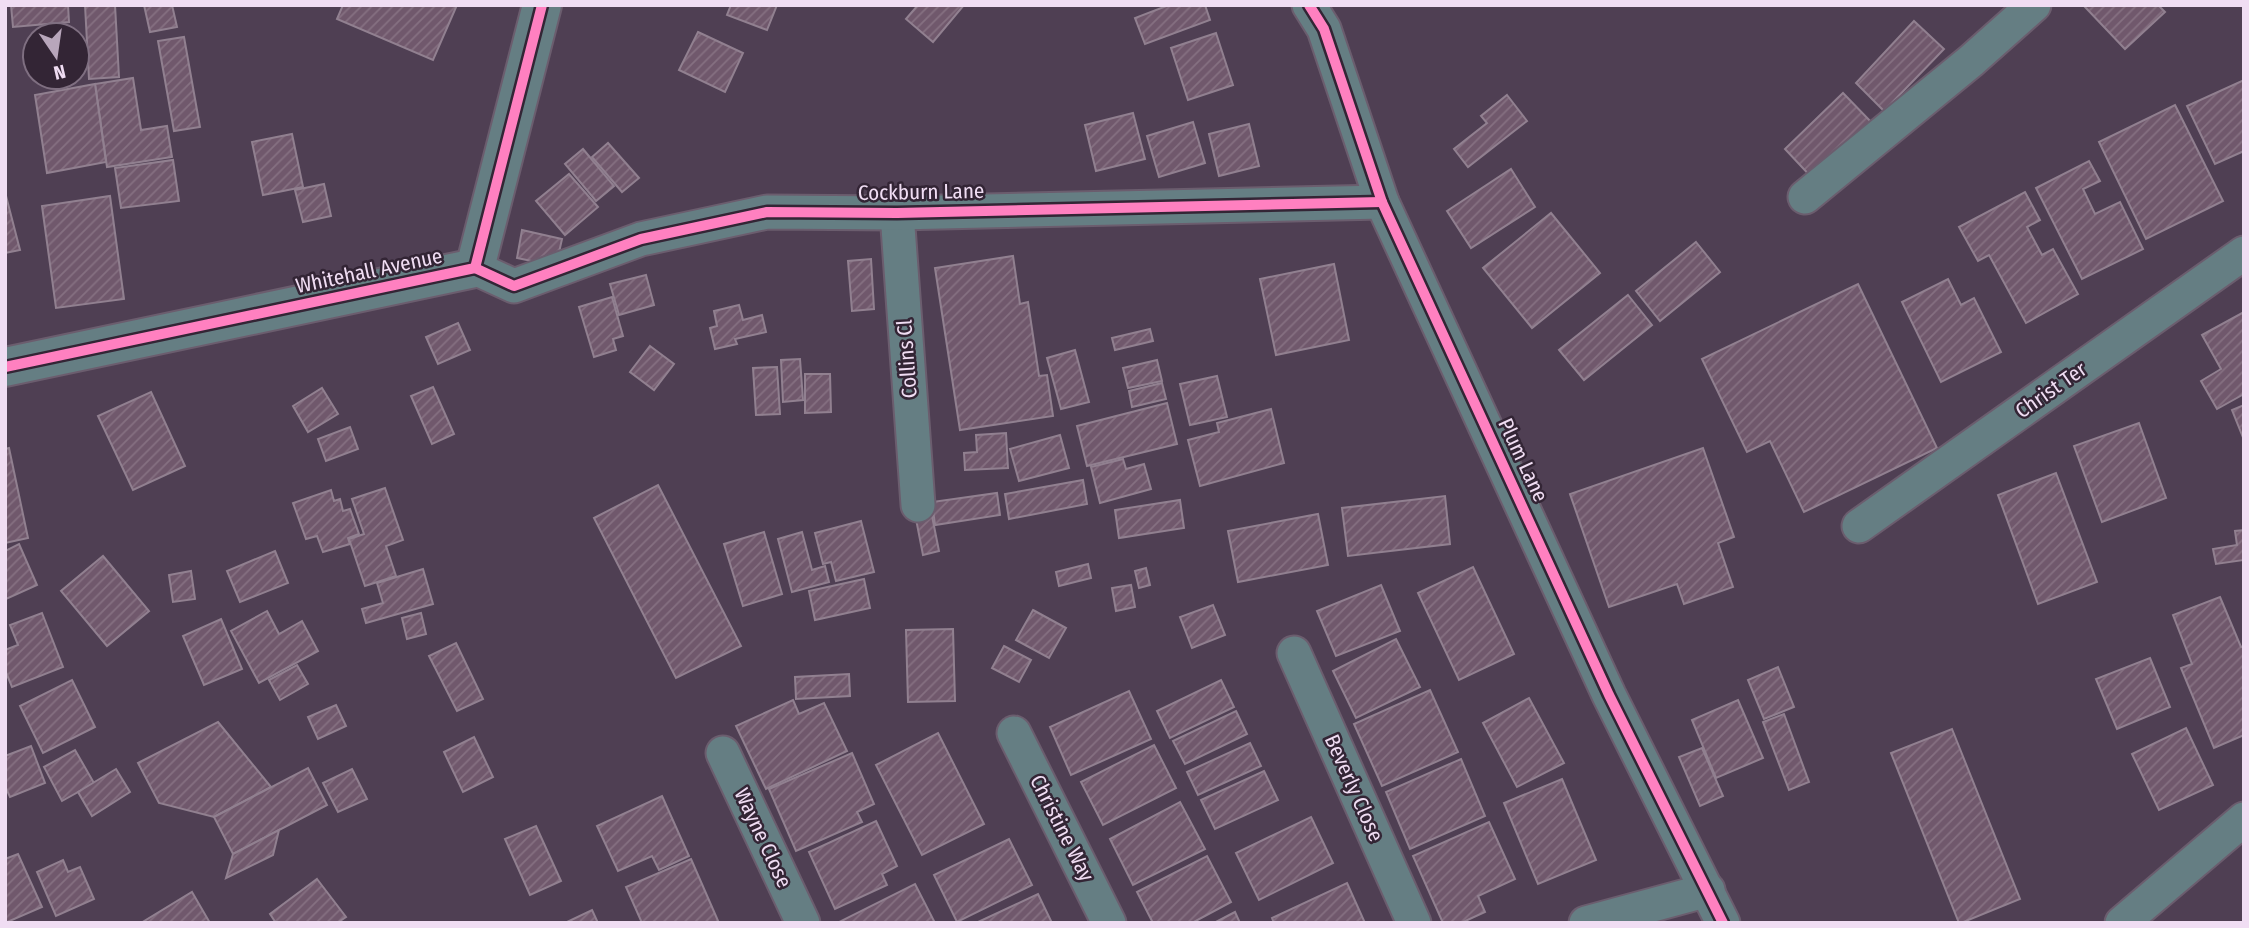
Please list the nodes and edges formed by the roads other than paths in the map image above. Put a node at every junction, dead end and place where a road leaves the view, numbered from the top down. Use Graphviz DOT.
graph roads {
  1 [pos="542,5"];
  2 [pos="1309,5"];
  3 [pos="2034,5"];
  4 [pos="1805,197"];
  5 [pos="1382,202"];
  6 [pos="897,213"];
  7 [pos="2244,253"];
  8 [pos="475,268"];
  9 [pos="5,367"];
  10 [pos="918,505"];
  11 [pos="1859,526"];
  12 [pos="1294,653"];
  13 [pos="1014,733"];
  14 [pos="723,753"];
  15 [pos="2244,819"];
  16 [pos="1708,890"];
  17 [pos="803,923"];
  18 [pos="1110,923"];
  19 [pos="1415,923"];
  20 [pos="1586,923"];
  21 [pos="1723,923"];
  22 [pos="2122,923"];
  1 -- 8 [label="street, Whitehall Avenue"];
  2 -- 5 [label="street, Plum Lane"];
  3 -- 4 [label="street"];
  5 -- 6 [label="street, Cockburn Lane"];
  5 -- 16 [label="street, Plum Lane"];
  6 -- 8 [label="street, Cockburn Lane"];
  6 -- 10 [label="street, Collins Cl"];
  7 -- 11 [label="street, Christ Ter"];
  8 -- 9 [label="street, Whitehall Avenue"];
  12 -- 19 [label="street, Beverly Close"];
  13 -- 18 [label="street, Christine Way"];
  14 -- 17 [label="street, Wayne Close"];
  15 -- 22 [label="street"];
  16 -- 20 [label="street"];
  16 -- 21 [label="street, Plum Lane"];
}
